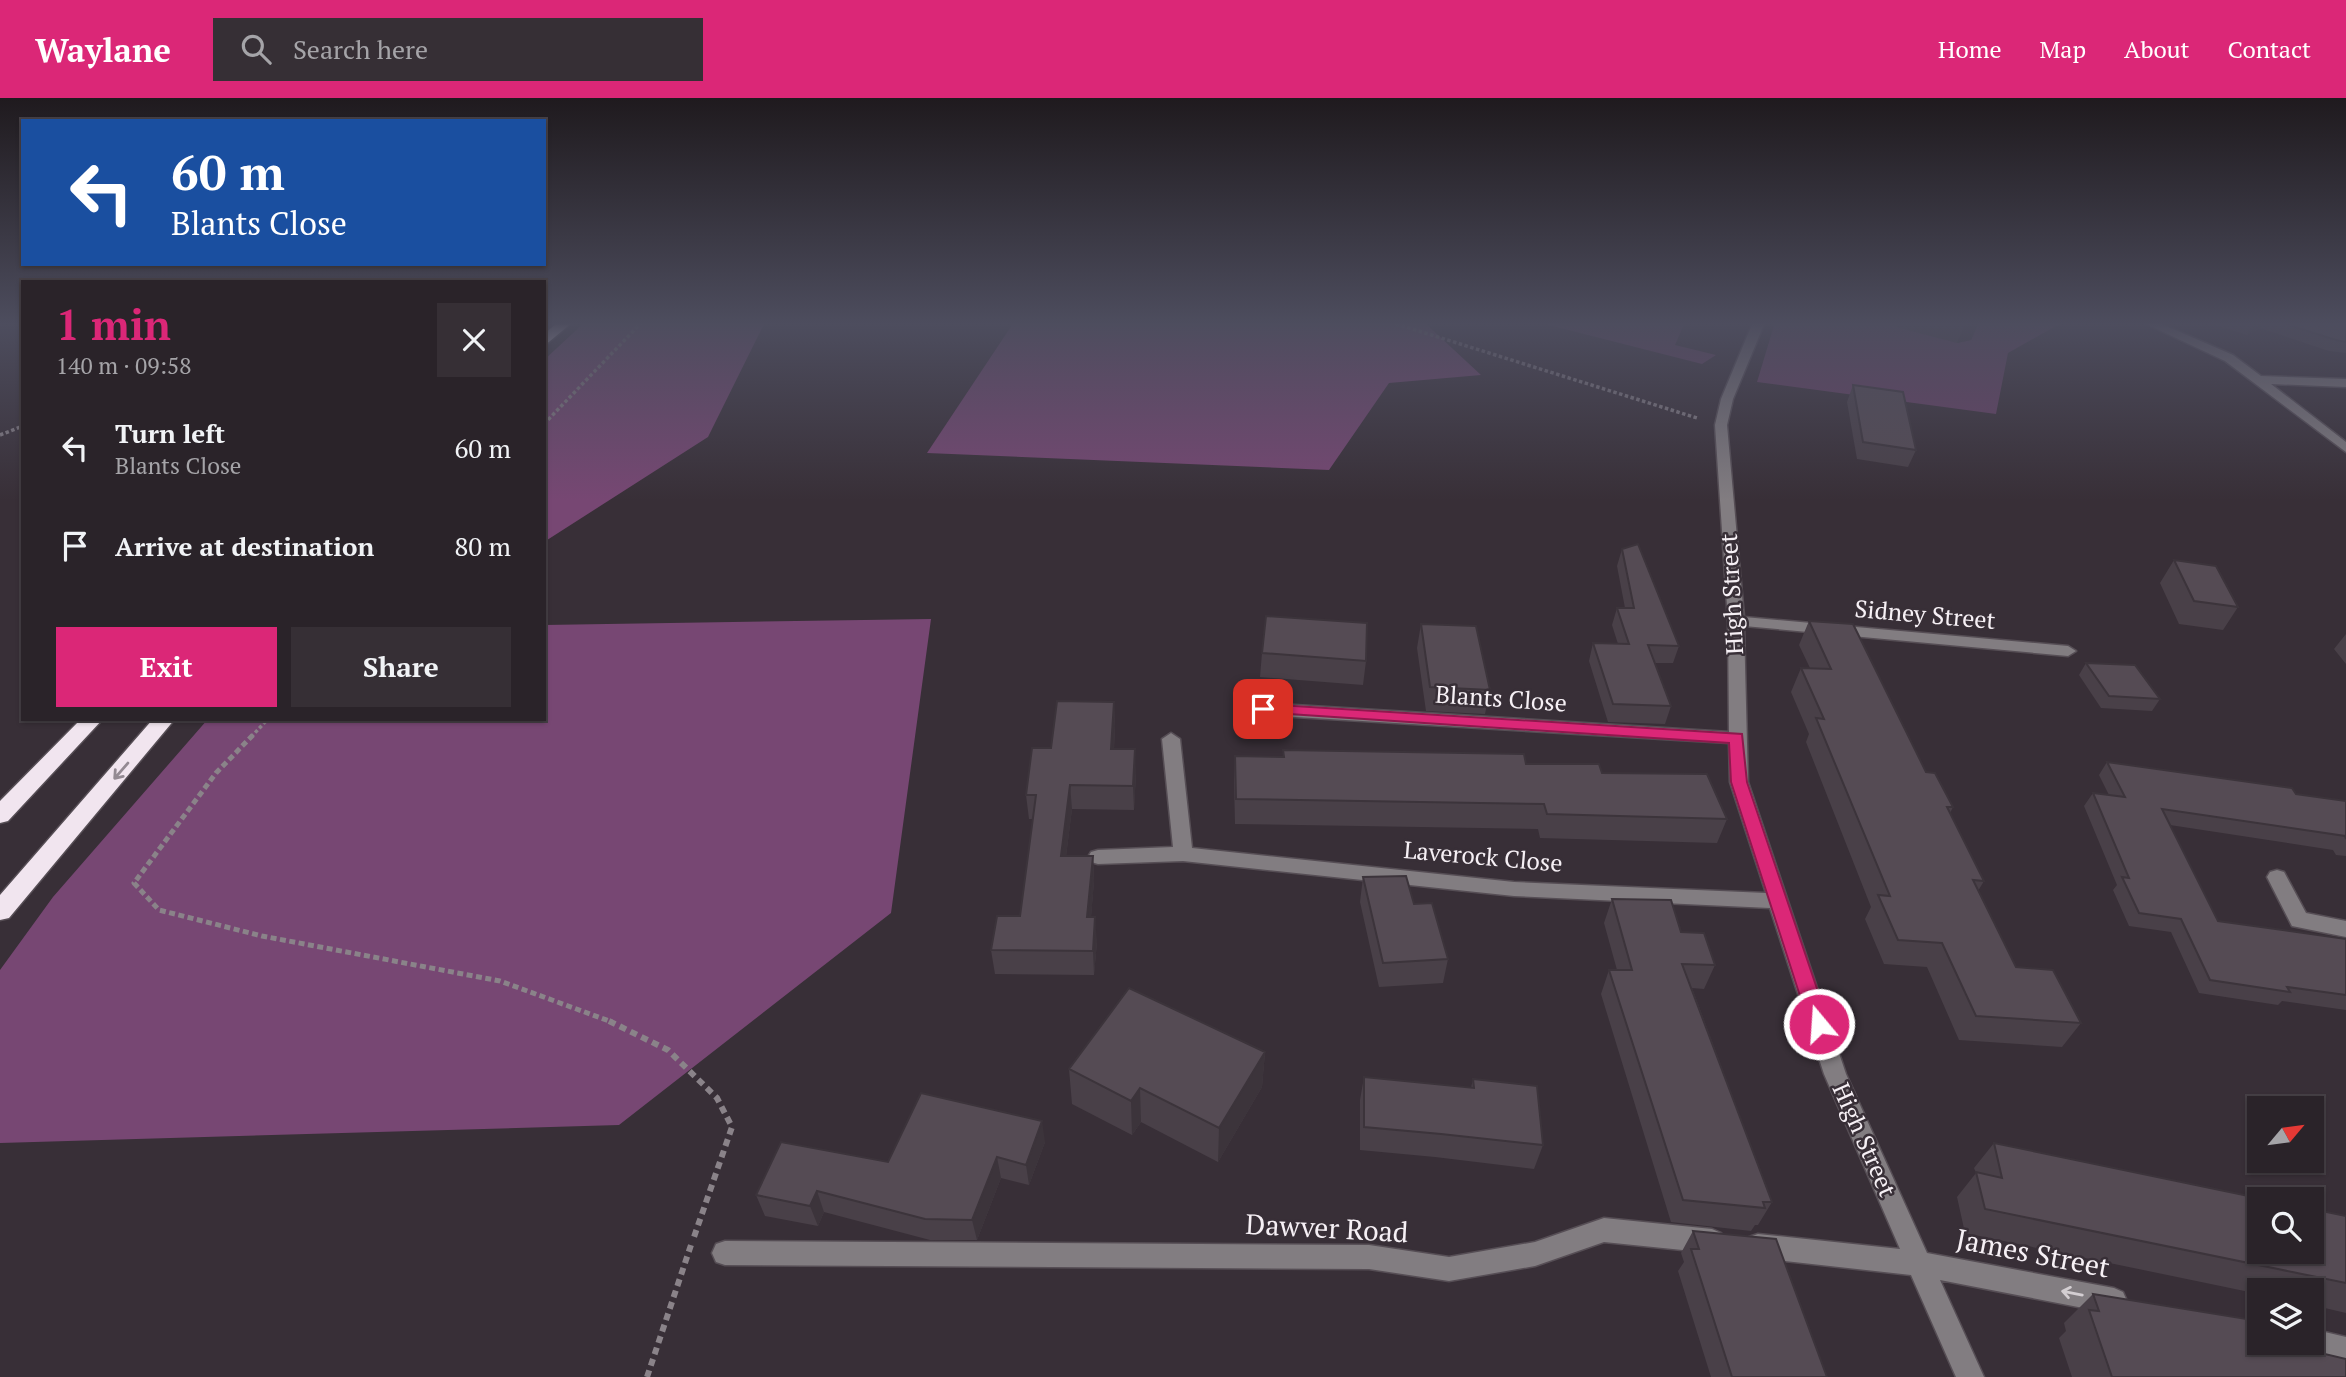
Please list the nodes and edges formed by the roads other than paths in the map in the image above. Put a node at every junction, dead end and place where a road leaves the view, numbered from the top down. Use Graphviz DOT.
graph roads {
  1 [pos="1734,382"];
  2 [pos="2262,382"];
  3 [pos="2308,382"];
  4 [pos="2346,383"];
  5 [pos="2346,448"];
  6 [pos="1736,621"];
  7 [pos="2068,651"];
  8 [pos="1263,709"];
  9 [pos="91,721"];
  10 [pos="163,721"];
  11 [pos="1736,738"];
  12 [pos="1171,739"];
  13 [pos="0,815"];
  14 [pos="1183,854"];
  15 [pos="1098,857"];
  16 [pos="2277,877"];
  17 [pos="1779,901"];
  18 [pos="0,911"];
  19 [pos="2346,929"];
  20 [pos="725,1253"];
  21 [pos="1918,1263"];
  22 [pos="2132,1304"];
  23 [pos="2324,1345"];
  24 [pos="2346,1350"];
  25 [pos="1970,1377"];
  1 -- 6 [label="street, High Street"];
  2 -- 5 [label="street"];
  3 -- 4 [label="street"];
  6 -- 7 [label="street, Sidney Street"];
  6 -- 11 [label="street, High Street"];
  8 -- 11 [label="street, Blants Close"];
  9 -- 13 [label="highway"];
  10 -- 18 [label="highway, one-way"];
  11 -- 17 [label="street, High Street"];
  12 -- 14 [label="street"];
  14 -- 15 [label="street, Laverock Close"];
  14 -- 17 [label="street, Laverock Close"];
  16 -- 19 [label="street"];
  17 -- 21 [label="street, High Street"];
  20 -- 21 [label="street, Dawver Road"];
  22 -- 21 [label="street, James Street, one-way"];
  21 -- 25 [label="street, High Street"];
  23 -- 24 [label="street"];
}
